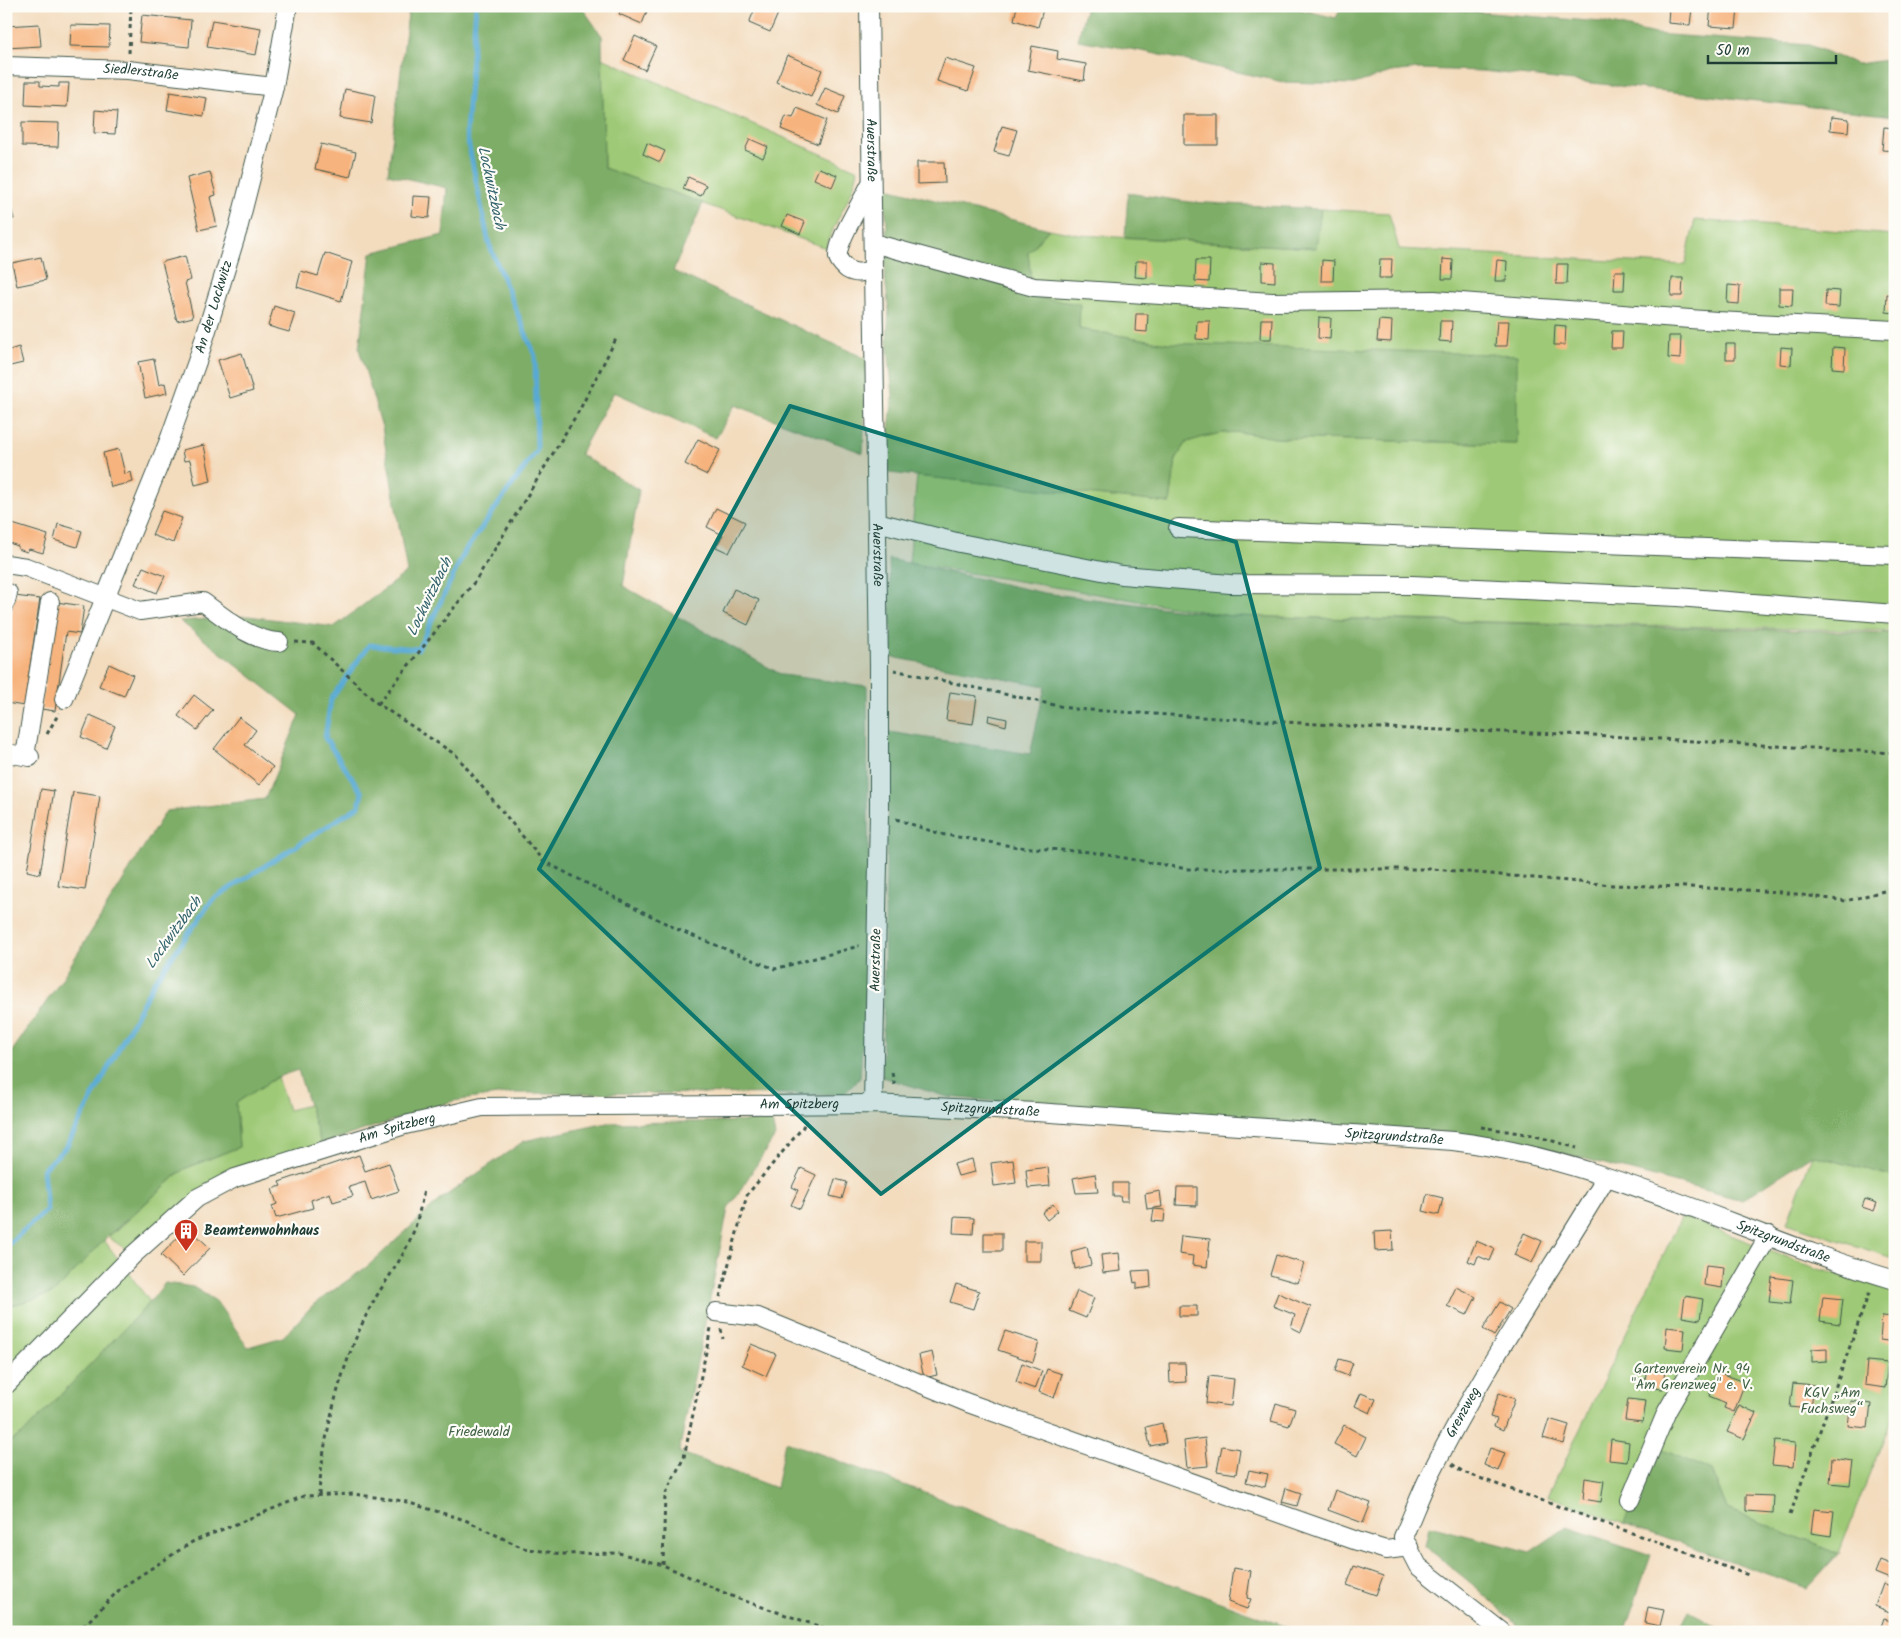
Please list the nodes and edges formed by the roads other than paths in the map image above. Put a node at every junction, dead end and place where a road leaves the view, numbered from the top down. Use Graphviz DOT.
graph roads {
  1 [pos="288,6"];
  2 [pos="868,6"];
  3 [pos="6,66"];
  4 [pos="274,87"];
  5 [pos="872,182"];
  6 [pos="873,243"];
  7 [pos="873,269"];
  8 [pos="1895,330"];
  9 [pos="877,522"];
  10 [pos="1178,528"];
  11 [pos="1895,555"];
  12 [pos="6,564"];
  13 [pos="104,597"];
  14 [pos="50,602"];
  15 [pos="1895,614"];
  16 [pos="279,642"];
  17 [pos="64,700"];
  18 [pos="6,753"];
  19 [pos="873,1104"];
  20 [pos="1606,1178"];
  21 [pos="1769,1235"];
  22 [pos="1895,1280"];
  23 [pos="716,1312"];
  24 [pos="6,1385"];
  25 [pos="1630,1500"];
  26 [pos="1408,1547"];
  27 [pos="1502,1632"];
  1 -- 4 [label="street, An der Lockwitz"];
  2 -- 5 [label="street, Auerstraße"];
  3 -- 4 [label="street, Siedlerstraße"];
  4 -- 13 [label="street, An der Lockwitz"];
  5 -- 6 [label="street, Auerstraße"];
  5 -- 7 [label="street"];
  6 -- 7 [label="street, Auerstraße"];
  6 -- 8 [label="street"];
  7 -- 9 [label="street, Auerstraße"];
  9 -- 15 [label="street"];
  9 -- 19 [label="street, Auerstraße"];
  10 -- 11 [label="street"];
  12 -- 13 [label="street"];
  13 -- 16 [label="street"];
  13 -- 17 [label="street, An der Lockwitz"];
  14 -- 18 [label="street"];
  19 -- 20 [label="street, Spitzgrundstraße"];
  19 -- 24 [label="street, Am Spitzberg"];
  20 -- 21 [label="street, Spitzgrundstraße"];
  20 -- 26 [label="street, Grenzweg"];
  21 -- 22 [label="street, Spitzgrundstraße"];
  21 -- 25 [label="street"];
  23 -- 26 [label="street"];
  26 -- 27 [label="street"];
}
